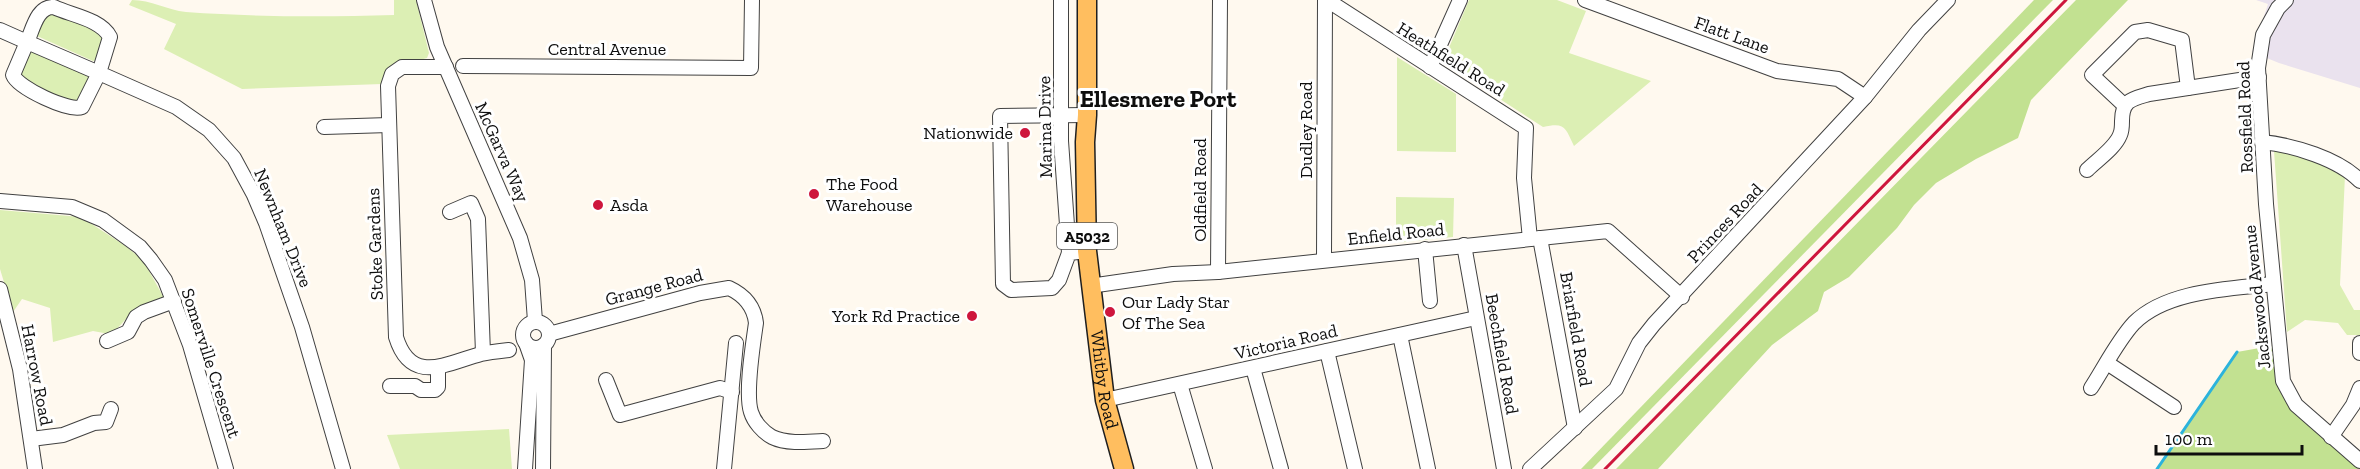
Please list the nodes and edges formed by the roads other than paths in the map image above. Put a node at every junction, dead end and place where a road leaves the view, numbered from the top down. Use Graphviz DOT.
graph roads {
  1 [pos="424,0"];
  2 [pos="752,0"];
  3 [pos="1061,0"];
  4 [pos="1088,0"];
  5 [pos="1220,0"];
  6 [pos="1326,0"];
  7 [pos="1460,0"];
  8 [pos="1585,0"];
  9 [pos="1948,0"];
  10 [pos="2286,0"];
  11 [pos="0,30"];
  12 [pos="27,42"];
  13 [pos="464,66"];
  14 [pos="1430,66"];
  15 [pos="446,67"];
  16 [pos="99,73"];
  17 [pos="2259,77"];
  18 [pos="2188,88"];
  19 [pos="1865,97"];
  20 [pos="2124,105"];
  21 [pos="1063,115"];
  22 [pos="1087,115"];
  23 [pos="389,125"];
  24 [pos="324,127"];
  25 [pos="1526,128"];
  26 [pos="2262,142"];
  27 [pos="2087,170"];
  28 [pos="2360,181"];
  29 [pos="0,201"];
  30 [pos="2266,204"];
  31 [pos="450,212"];
  32 [pos="1535,238"];
  33 [pos="1464,245"];
  34 [pos="1425,249"];
  35 [pos="1078,252"];
  36 [pos="1323,260"];
  37 [pos="1218,272"];
  38 [pos="2273,284"];
  39 [pos="1068,286"];
  40 [pos="1090,286"];
  41 [pos="1052,288"];
  42 [pos="0,289"];
  43 [pos="1682,297"];
  44 [pos="174,301"];
  45 [pos="1431,301"];
  46 [pos="1476,318"];
  47 [pos="535,321"];
  48 [pos="1400,335"];
  49 [pos="547,339"];
  50 [pos="107,341"];
  51 [pos="735,343"];
  52 [pos="2360,343"];
  53 [pos="526,344"];
  54 [pos="509,350"];
  55 [pos="1327,351"];
  56 [pos="483,353"];
  57 [pos="2360,353"];
  58 [pos="2107,363"];
  59 [pos="438,368"];
  60 [pos="1253,368"];
  61 [pos="606,380"];
  62 [pos="1180,384"];
  63 [pos="390,386"];
  64 [pos="2091,388"];
  65 [pos="2360,388"];
  66 [pos="732,392"];
  67 [pos="1105,400"];
  68 [pos="2174,407"];
  69 [pos="110,421"];
  70 [pos="1575,428"];
  71 [pos="2331,437"];
  72 [pos="31,439"];
  73 [pos="823,441"];
  74 [pos="338,454"];
  75 [pos="2360,461"];
  76 [pos="35,469"];
  77 [pos="226,469"];
  78 [pos="329,469"];
  79 [pos="343,469"];
  80 [pos="525,469"];
  81 [pos="543,469"];
  82 [pos="724,469"];
  83 [pos="1124,469"];
  84 [pos="1205,469"];
  85 [pos="1281,469"];
  86 [pos="1355,469"];
  87 [pos="1428,469"];
  88 [pos="1504,469"];
  89 [pos="1530,469"];
  1 -- 15 [label="street, McGarva Way"];
  2 -- 13 [label="street, Central Avenue"];
  3 -- 21 [label="street, Marina Drive"];
  4 -- 22 [label="main road, Whitby Road / A5032"];
  5 -- 37 [label="street, Oldfield Road"];
  6 -- 14 [label="street, Heathfield Road"];
  6 -- 36 [label="street, Dudley Road"];
  7 -- 14 [label="street"];
  8 -- 19 [label="street, Flatt Lane"];
  9 -- 19 [label="street, Princes Road"];
  10 -- 17 [label="street, Rossfield Road"];
  11 -- 12 [label="street, Newnham Drive"];
  12 -- 16 [label="street, Newnham Drive"];
  12 -- 16 [label="street"];
  12 -- 16 [label="street"];
  14 -- 25 [label="street, Heathfield Road"];
  15 -- 23 [label="street, Stoke Gardens"];
  15 -- 47 [label="street, McGarva Way"];
  16 -- 74 [label="street, Newnham Drive"];
  17 -- 18 [label="street"];
  17 -- 26 [label="street, Rossfield Road"];
  18 -- 20 [label="street"];
  18 -- 20 [label="street"];
  19 -- 43 [label="street, Princes Road"];
  20 -- 27 [label="street"];
  21 -- 22 [label="street"];
  21 -- 35 [label="street, Marina Drive"];
  21 -- 41 [label="street"];
  22 -- 35 [label="main road, Whitby Road / A5032"];
  23 -- 24 [label="street"];
  23 -- 59 [label="street, Stoke Gardens"];
  25 -- 32 [label="street, Briarfield Road"];
  26 -- 28 [label="street"];
  26 -- 30 [label="street, Rossfield Road"];
  29 -- 44 [label="street, Somerville Crescent"];
  30 -- 38 [label="street, Jackswood Avenue"];
  31 -- 56 [label="street"];
  32 -- 33 [label="street, Enfield Road"];
  32 -- 43 [label="street, Enfield Road"];
  32 -- 70 [label="street, Briarfield Road"];
  33 -- 34 [label="street, Enfield Road"];
  33 -- 46 [label="street, Beechfield Road"];
  34 -- 36 [label="street, Enfield Road"];
  34 -- 45 [label="street"];
  35 -- 40 [label="main road, Whitby Road / A5032"];
  35 -- 41 [label="street"];
  36 -- 37 [label="street, Enfield Road"];
  37 -- 40 [label="street, Enfield Road"];
  38 -- 58 [label="street"];
  38 -- 71 [label="street, Jackswood Avenue"];
  39 -- 41 [label="street"];
  40 -- 67 [label="main road, Whitby Road / A5032"];
  42 -- 72 [label="street, Harrow Road"];
  43 -- 70 [label="street, Princes Road"];
  44 -- 50 [label="street"];
  44 -- 77 [label="street, Somerville Crescent"];
  46 -- 48 [label="street, Victoria Road"];
  46 -- 88 [label="street, Beechfield Road"];
  47 -- 49 [label="street"];
  47 -- 53 [label="street"];
  48 -- 55 [label="street, Victoria Road"];
  48 -- 87 [label="street"];
  49 -- 53 [label="street"];
  49 -- 73 [label="street, Grange Road"];
  49 -- 81 [label="street"];
  51 -- 66 [label="street"];
  52 -- 57 [label="street"];
  53 -- 80 [label="street"];
  54 -- 56 [label="street"];
  55 -- 60 [label="street, Victoria Road"];
  55 -- 86 [label="street"];
  56 -- 59 [label="street"];
  58 -- 64 [label="street"];
  58 -- 68 [label="street"];
  59 -- 63 [label="street"];
  60 -- 62 [label="street, Victoria Road"];
  60 -- 85 [label="street"];
  61 -- 66 [label="street"];
  62 -- 67 [label="street, Victoria Road"];
  62 -- 84 [label="street"];
  65 -- 71 [label="street"];
  66 -- 82 [label="street"];
  67 -- 83 [label="main road, Whitby Road / A5032"];
  69 -- 72 [label="street"];
  70 -- 89 [label="street, Princes Road"];
  71 -- 75 [label="street, Jackswood Avenue"];
  72 -- 76 [label="street, Harrow Road"];
  74 -- 78 [label="street"];
  74 -- 79 [label="street, Newnham Drive"];
}
